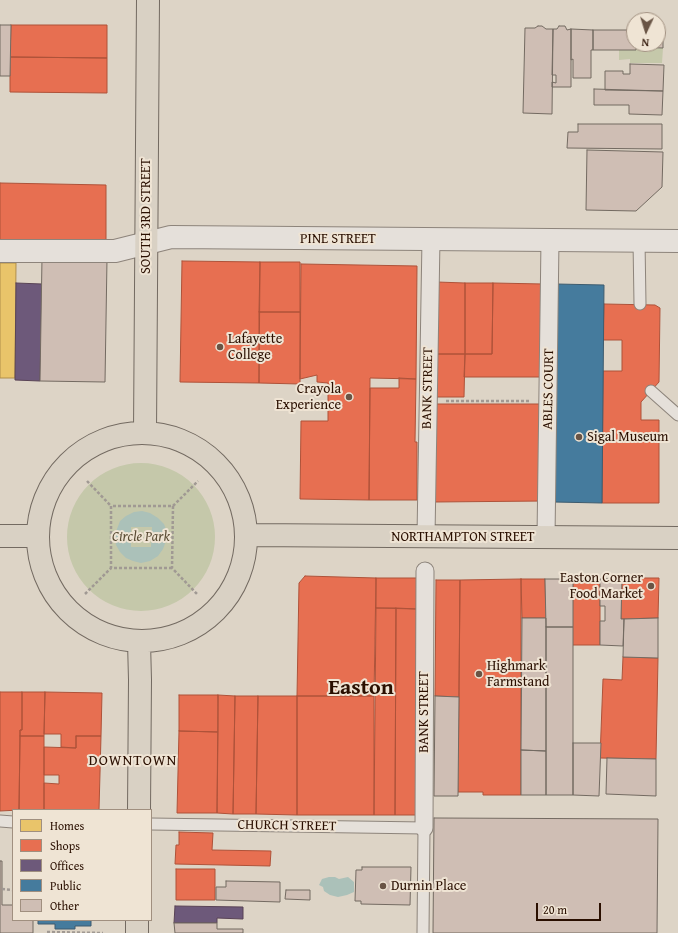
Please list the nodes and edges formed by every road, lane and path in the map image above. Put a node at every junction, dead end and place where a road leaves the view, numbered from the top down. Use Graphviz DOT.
graph roads {
  1 [pos="148,0"];
  2 [pos="431,239"];
  3 [pos="550,240"];
  4 [pos="639,241"];
  5 [pos="678,241"];
  6 [pos="146,244"];
  7 [pos="0,251"];
  8 [pos="640,304"];
  9 [pos="651,391"];
  10 [pos="428,401"];
  11 [pos="548,401"];
  12 [pos="678,415"];
  13 [pos="145,432"];
  14 [pos="87,481"];
  15 [pos="198,481"];
  16 [pos="111,506"];
  17 [pos="173,506"];
  18 [pos="248,535"];
  19 [pos="0,536"];
  20 [pos="37,536"];
  21 [pos="426,536"];
  22 [pos="546,537"];
  23 [pos="678,538"];
  24 [pos="111,568"];
  25 [pos="172,568"];
  26 [pos="425,571"];
  27 [pos="86,594"];
  28 [pos="198,594"];
  29 [pos="140,642"];
  30 [pos="139,809"];
  31 [pos="0,821"];
  32 [pos="12,822"];
  33 [pos="152,824"];
  34 [pos="424,828"];
  35 [pos="2,889"];
  36 [pos="12,890"];
  37 [pos="137,921"];
  38 [pos="47,932"];
  39 [pos="103,933"];
  40 [pos="137,933"];
  41 [pos="423,933"];
  1 -- 6 [label="main road, SOUTH 3RD STREET"];
  2 -- 3 [label="street, PINE STREET"];
  2 -- 6 [label="street, PINE STREET"];
  2 -- 10 [label="street, BANK STREET"];
  3 -- 4 [label="street, PINE STREET"];
  3 -- 11 [label="street, ABLES COURT"];
  4 -- 5 [label="street, PINE STREET"];
  4 -- 8 [label="lane"];
  6 -- 7 [label="street, PINE STREET"];
  6 -- 13 [label="main road, SOUTH 3RD STREET"];
  9 -- 12 [label="lane"];
  10 -- 11 [label="path"];
  10 -- 21 [label="street, BANK STREET"];
  11 -- 22 [label="street, ABLES COURT"];
  13 -- 18 [label="main road"];
  13 -- 20 [label="main road"];
  14 -- 16 [label="path"];
  15 -- 17 [label="path"];
  16 -- 17 [label="path"];
  16 -- 24 [label="path"];
  17 -- 25 [label="path"];
  18 -- 21 [label="main road, NORTHAMPTON STREET"];
  18 -- 29 [label="main road"];
  19 -- 20 [label="main road"];
  20 -- 29 [label="main road"];
  21 -- 22 [label="main road, NORTHAMPTON STREET"];
  22 -- 23 [label="main road, NORTHAMPTON STREET"];
  24 -- 25 [label="path"];
  24 -- 27 [label="path"];
  25 -- 28 [label="path"];
  26 -- 34 [label="street, BANK STREET"];
  29 -- 30 [label="main road"];
  31 -- 32 [label="lane"];
  33 -- 34 [label="lane, CHURCH STREET"];
  34 -- 41 [label="lane"];
  35 -- 36 [label="path"];
  37 -- 40 [label="main road"];
  38 -- 39 [label="path"];
}
